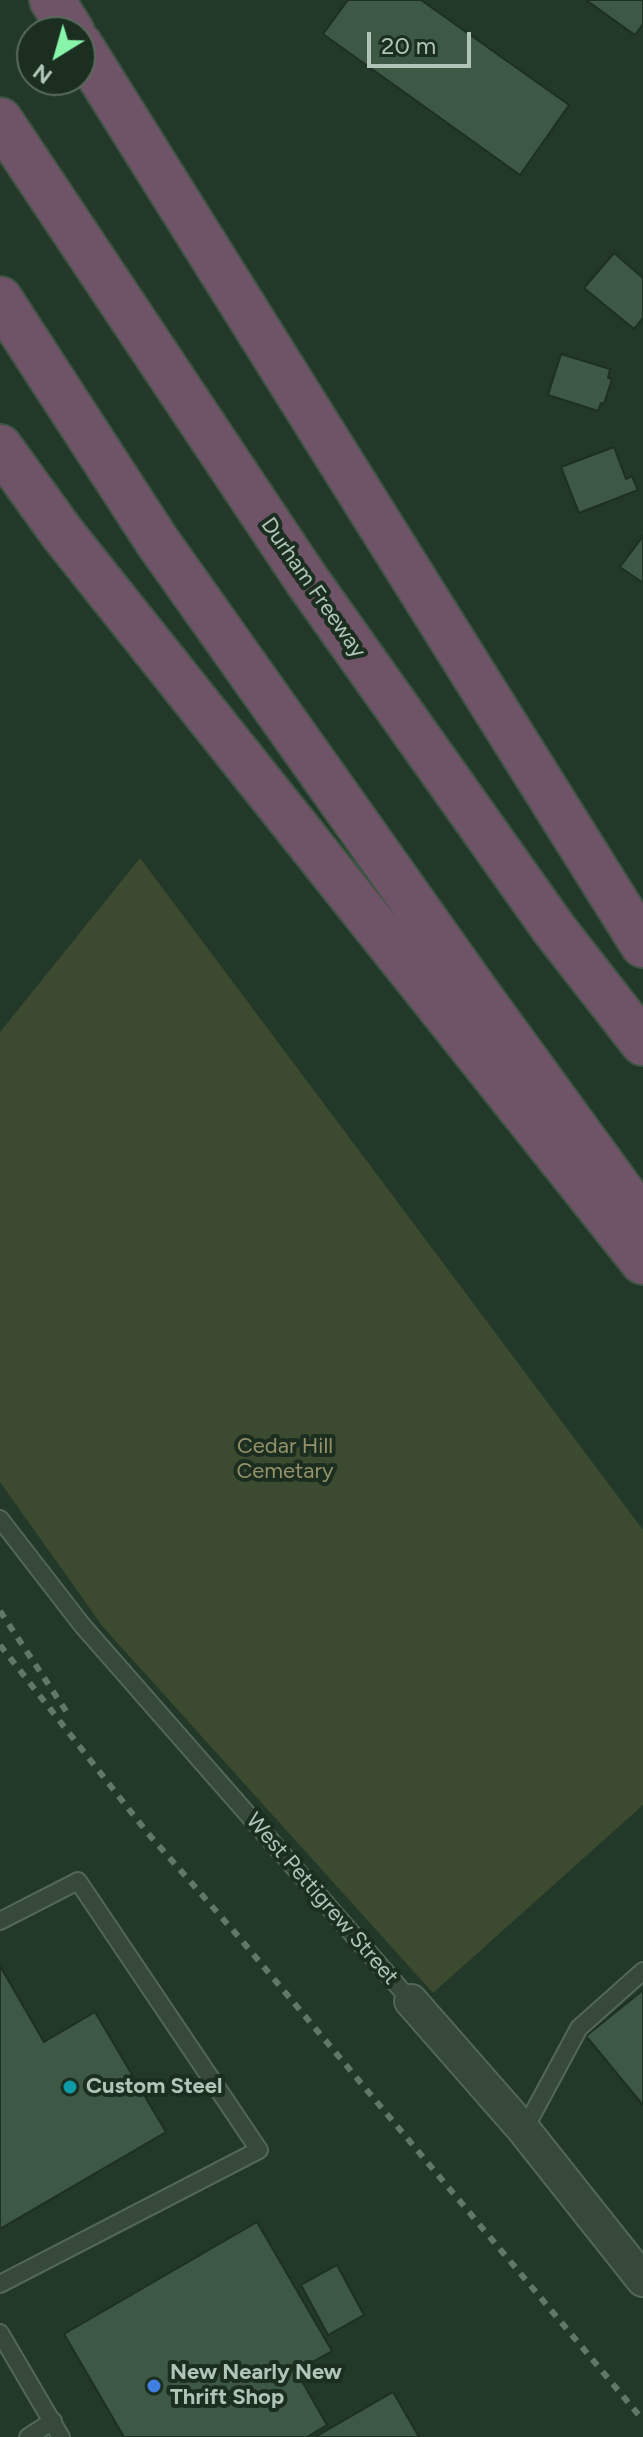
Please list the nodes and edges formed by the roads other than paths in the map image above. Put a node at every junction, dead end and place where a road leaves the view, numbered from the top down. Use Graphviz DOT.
graph roads {
  1 [pos="96,71"];
  2 [pos="0,120"];
  3 [pos="0,299"];
  4 [pos="0,447"];
  5 [pos="643,945"];
  6 [pos="643,1043"];
  7 [pos="643,1221"];
  8 [pos="643,1262"];
  9 [pos="0,1519"];
  10 [pos="0,1921"];
  11 [pos="643,1971"];
  12 [pos="411,2001"];
  13 [pos="524,2130"];
  14 [pos="643,2280"];
  15 [pos="0,2284"];
  16 [pos="0,2333"];
  17 [pos="53,2421"];
  18 [pos="28,2437"];
  19 [pos="61,2437"];
  1 -- 5 [label="highway"];
  2 -- 6 [label="highway, Durham Freeway"];
  3 -- 7 [label="highway"];
  4 -- 8 [label="highway"];
  9 -- 12 [label="lane, West Pettigrew Street"];
  10 -- 15 [label="lane"];
  11 -- 13 [label="lane"];
  12 -- 13 [label="street, West Pettigrew Street"];
  13 -- 14 [label="street, West Pettigrew Street"];
  16 -- 17 [label="lane"];
  17 -- 18 [label="lane"];
  17 -- 19 [label="lane"];
}
